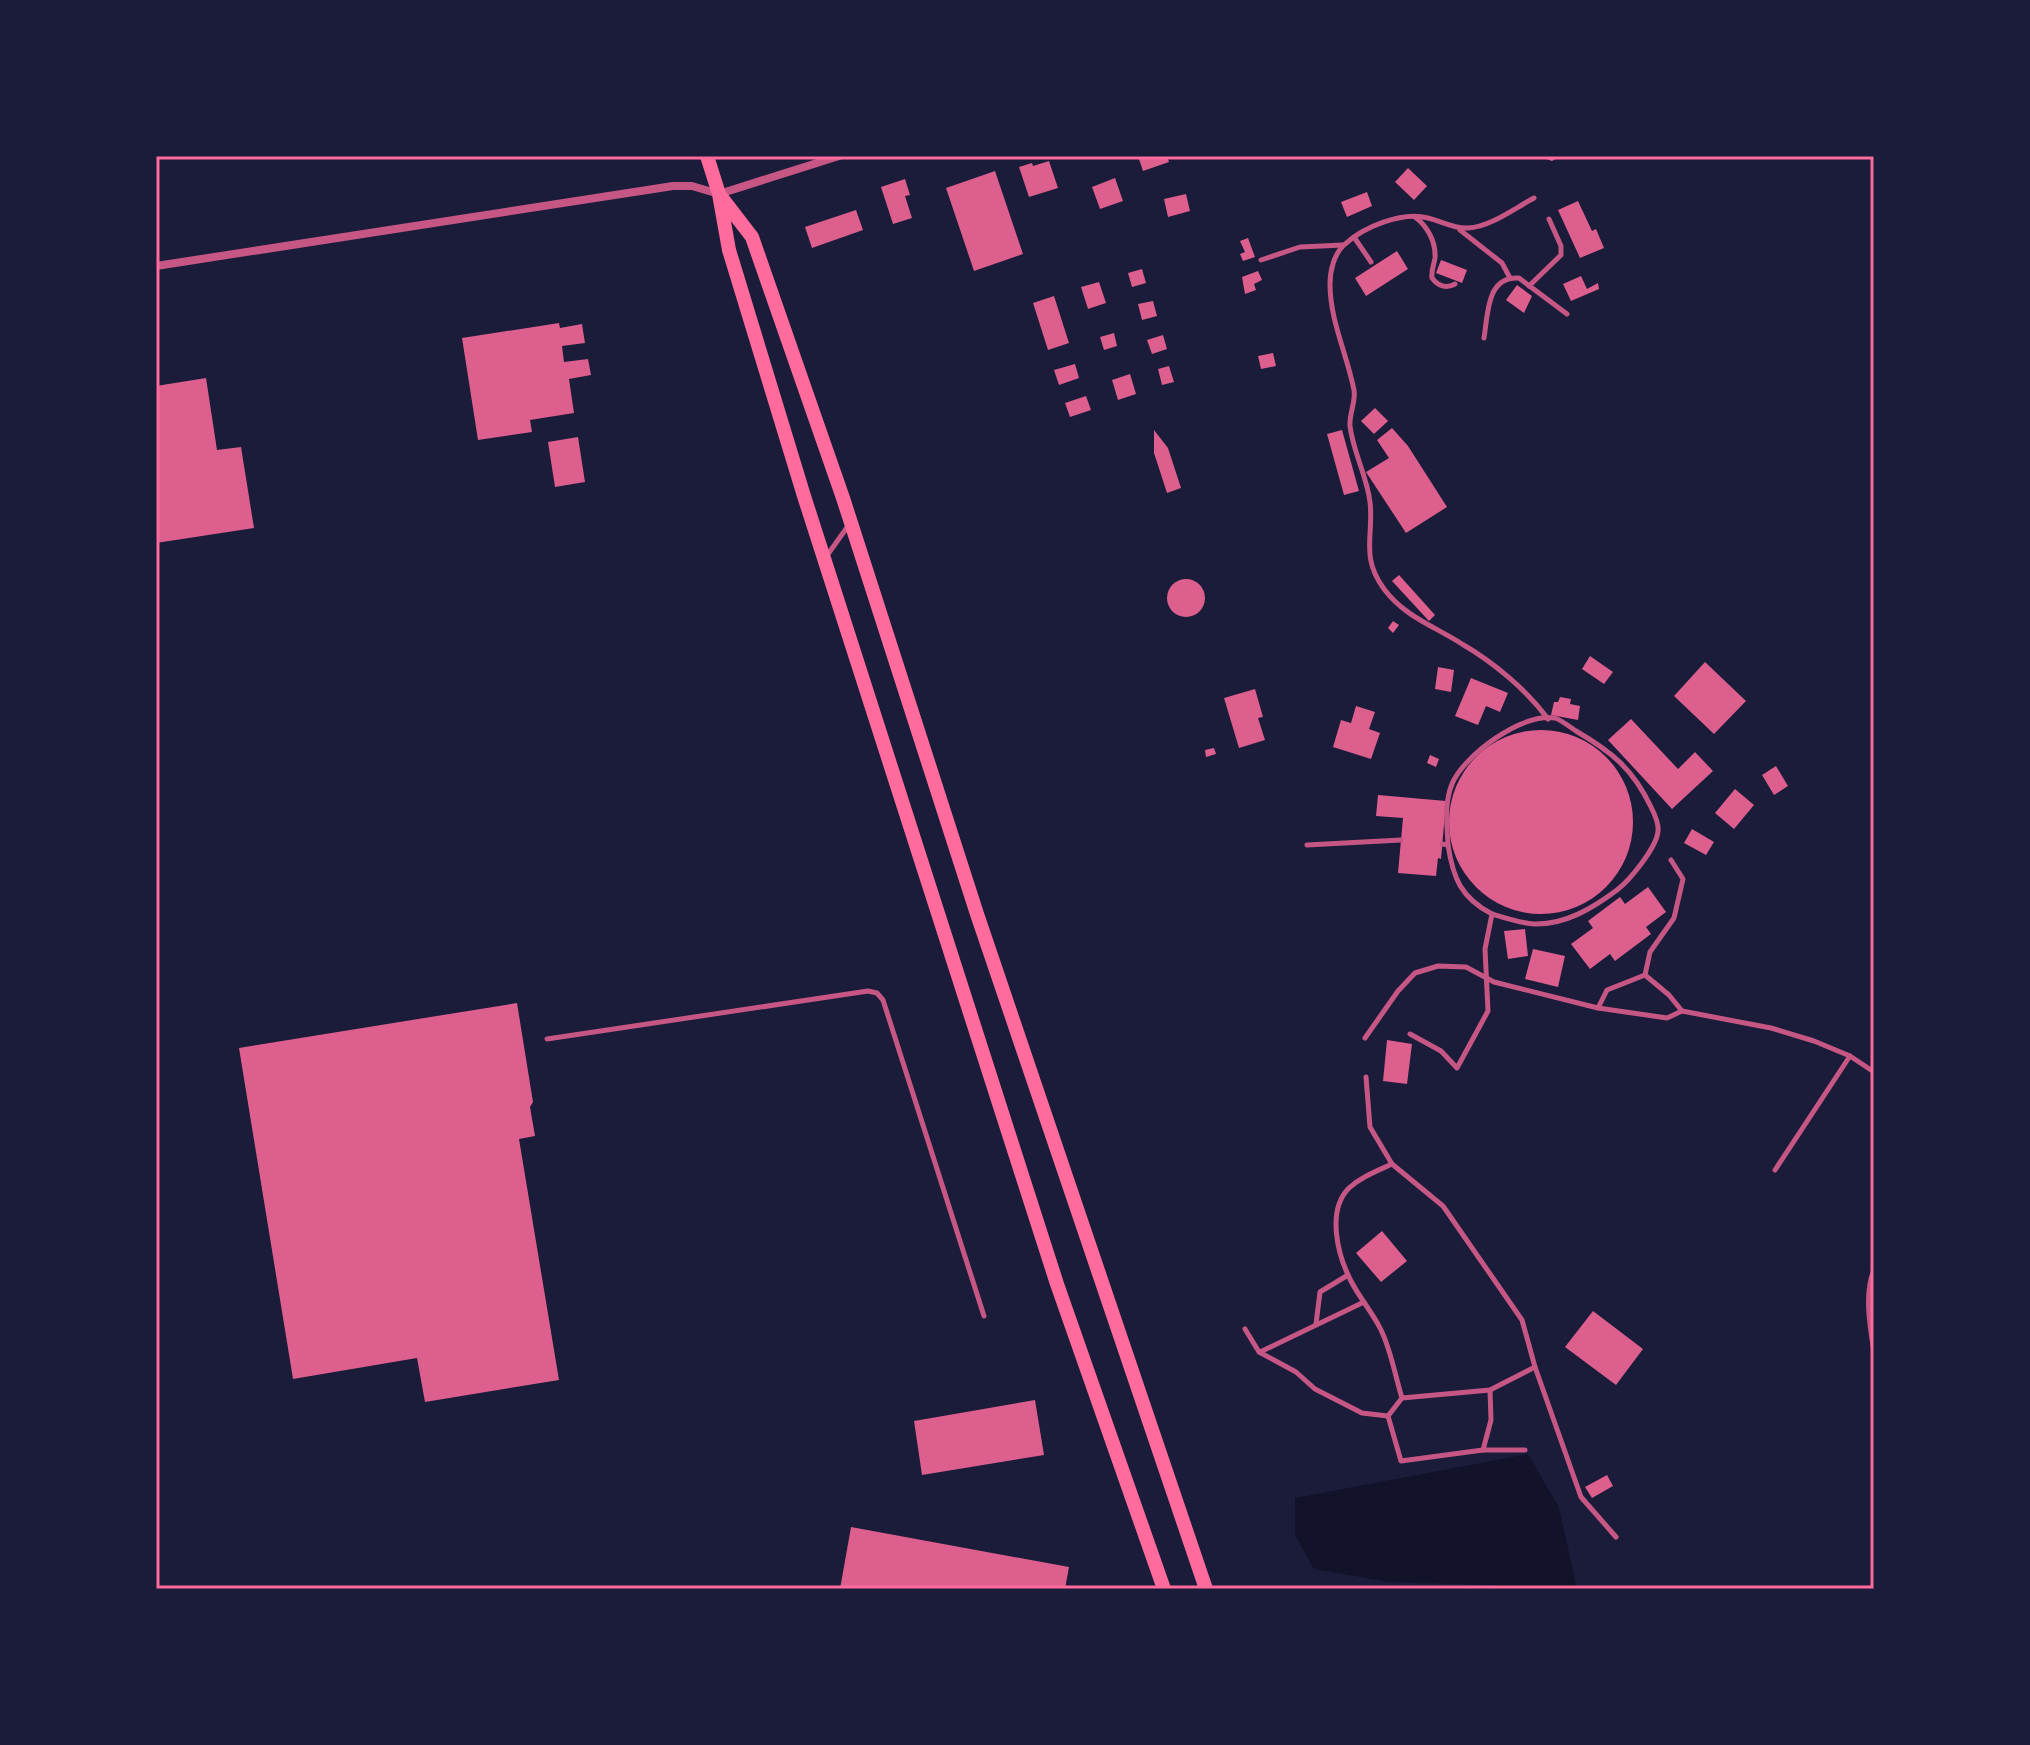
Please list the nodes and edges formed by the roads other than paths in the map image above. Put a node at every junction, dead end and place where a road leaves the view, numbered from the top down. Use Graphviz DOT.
graph roads {
  1 [pos="707,156"];
  2 [pos="839,156"];
  3 [pos="719,194"];
  4 [pos="1534,198"];
  5 [pos="1414,216"];
  6 [pos="1549,219"];
  7 [pos="1456,227"];
  8 [pos="1354,237"];
  9 [pos="1344,245"];
  10 [pos="1261,260"];
  11 [pos="1371,262"];
  12 [pos="156,266"];
  13 [pos="1510,278"];
  14 [pos="1455,284"];
  15 [pos="1529,286"];
  16 [pos="1567,314"];
  17 [pos="1484,338"];
  18 [pos="851,522"];
  19 [pos="825,559"];
  20 [pos="1548,719"];
  21 [pos="1401,840"];
  22 [pos="1307,845"];
  23 [pos="1671,860"];
  24 [pos="1492,914"];
  25 [pos="1645,975"];
  26 [pos="1486,978"];
  27 [pos="1598,1008"];
  28 [pos="1682,1011"];
  29 [pos="1410,1034"];
  30 [pos="1365,1038"];
  31 [pos="547,1039"];
  32 [pos="1850,1056"];
  33 [pos="1874,1072"];
  34 [pos="1366,1077"];
  35 [pos="1392,1164"];
  36 [pos="1775,1170"];
  37 [pos="1874,1270"];
  38 [pos="1348,1275"];
  39 [pos="1364,1302"];
  40 [pos="984,1316"];
  41 [pos="1316,1325"];
  42 [pos="1245,1329"];
  43 [pos="1259,1352"];
  44 [pos="1874,1352"];
  45 [pos="1535,1367"];
  46 [pos="1490,1390"];
  47 [pos="1402,1398"];
  48 [pos="1388,1416"];
  49 [pos="1483,1450"];
  50 [pos="1525,1450"];
  51 [pos="1616,1537"];
  52 [pos="1164,1589"];
  53 [pos="1206,1589"];
  1 -- 3 [label="main road"];
  2 -- 3 [label="street"];
  3 -- 12 [label="street"];
  3 -- 18 [label="main road"];
  3 -- 19 [label="main road"];
  4 -- 7 [label="lane"];
  5 -- 7 [label="lane"];
  5 -- 8 [label="lane"];
  5 -- 14 [label="lane"];
  6 -- 15 [label="lane"];
  7 -- 13 [label="lane"];
  8 -- 9 [label="lane"];
  8 -- 11 [label="lane"];
  9 -- 10 [label="lane"];
  9 -- 20 [label="lane"];
  13 -- 15 [label="lane"];
  13 -- 17 [label="lane"];
  15 -- 16 [label="lane"];
  18 -- 19 [label="lane"];
  18 -- 53 [label="main road"];
  19 -- 52 [label="main road"];
  20 -- 24 [label="lane"];
  20 -- 24 [label="lane"];
  21 -- 22 [label="lane"];
  23 -- 25 [label="lane"];
  24 -- 26 [label="lane"];
  25 -- 27 [label="lane"];
  25 -- 28 [label="lane"];
  26 -- 27 [label="lane"];
  26 -- 29 [label="lane"];
  26 -- 30 [label="lane"];
  27 -- 28 [label="lane"];
  28 -- 32 [label="lane"];
  31 -- 40 [label="lane"];
  32 -- 33 [label="lane"];
  32 -- 36 [label="lane"];
  34 -- 35 [label="lane"];
  35 -- 38 [label="lane"];
  35 -- 45 [label="lane"];
  37 -- 44 [label="lane"];
  38 -- 39 [label="lane"];
  38 -- 41 [label="lane"];
  39 -- 41 [label="lane"];
  39 -- 47 [label="lane"];
  41 -- 43 [label="lane"];
  42 -- 43 [label="lane"];
  43 -- 48 [label="lane"];
  45 -- 46 [label="lane"];
  45 -- 51 [label="lane"];
  46 -- 47 [label="lane"];
  46 -- 49 [label="lane"];
  47 -- 48 [label="lane"];
  48 -- 49 [label="lane"];
  49 -- 50 [label="lane"];
}
